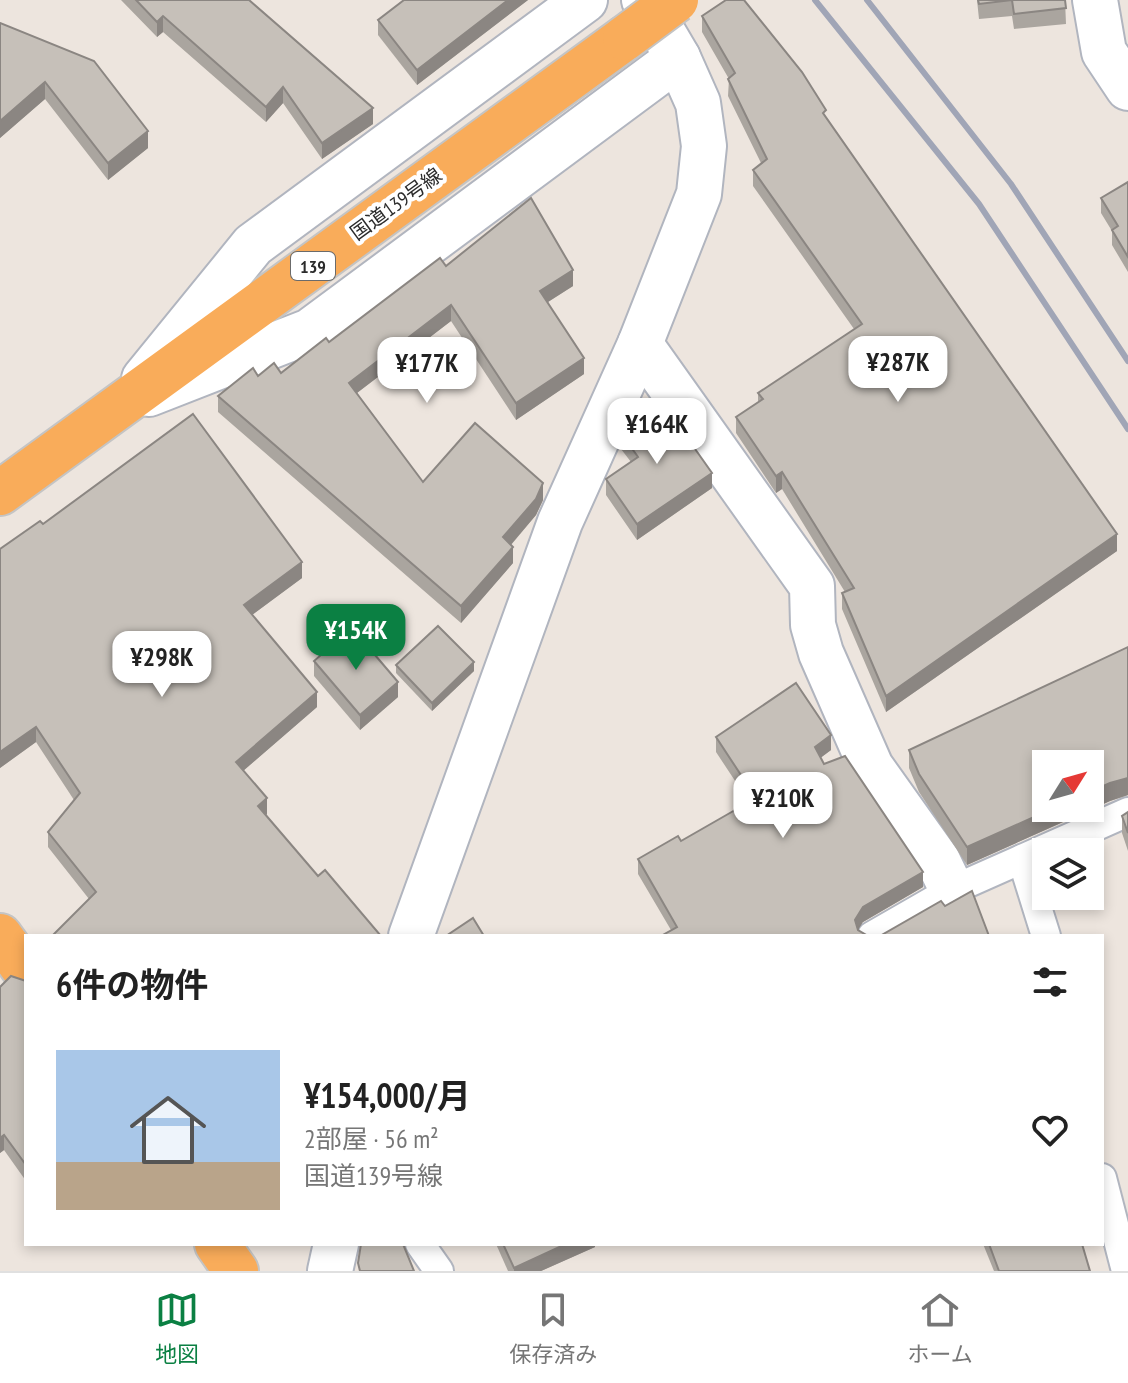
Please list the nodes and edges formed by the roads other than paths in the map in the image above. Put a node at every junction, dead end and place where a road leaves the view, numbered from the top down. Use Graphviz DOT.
graph roads {
  1 [pos="585,0"];
  2 [pos="676,0"];
  3 [pos="1095,0"];
  4 [pos="634,19"];
  5 [pos="678,58"];
  6 [pos="1128,88"];
  7 [pos="640,344"];
  8 [pos="124,403"];
  9 [pos="0,493"];
  10 [pos="1128,812"];
  11 [pos="1022,859"];
  12 [pos="952,890"];
  13 [pos="412,934"];
  14 [pos="875,934"];
  15 [pos="1045,934"];
  16 [pos="0,936"];
  17 [pos="24,969"];
  18 [pos="1104,1186"];
  19 [pos="218,1246"];
  20 [pos="336,1246"];
  21 [pos="421,1246"];
  22 [pos="236,1271"];
  23 [pos="330,1271"];
  24 [pos="439,1271"];
  25 [pos="1126,1271"];
  1 -- 8 [label="street"];
  2 -- 4 [label="highway, 国道139号線 / 139, bridge"];
  3 -- 6 [label="street"];
  4 -- 5 [label="street"];
  4 -- 8 [label="highway, 国道139号線 / 139"];
  5 -- 7 [label="street"];
  5 -- 8 [label="street"];
  7 -- 12 [label="street"];
  7 -- 13 [label="street"];
  8 -- 9 [label="highway, 国道139号線 / 139"];
  10 -- 11 [label="lane"];
  11 -- 12 [label="lane"];
  11 -- 15 [label="lane"];
  12 -- 14 [label="lane"];
  16 -- 17 [label="highway"];
  18 -- 25 [label="lane"];
  19 -- 22 [label="highway"];
  20 -- 23 [label="street"];
  21 -- 24 [label="lane"];
}
